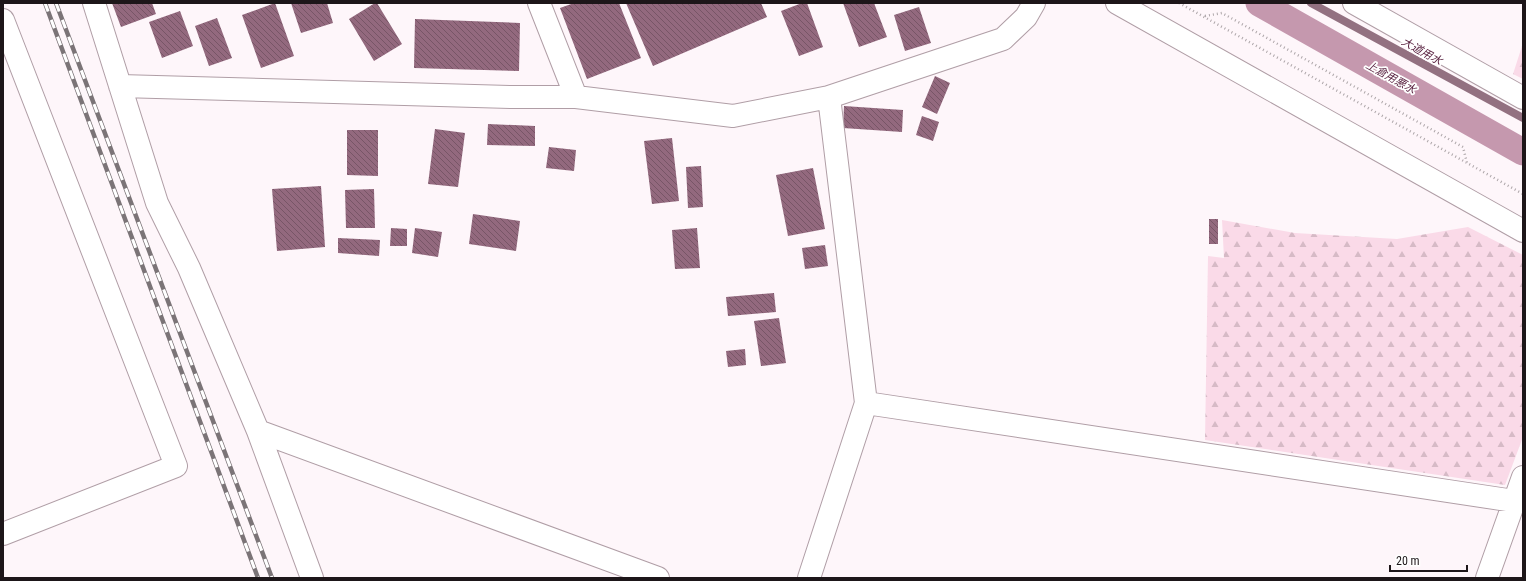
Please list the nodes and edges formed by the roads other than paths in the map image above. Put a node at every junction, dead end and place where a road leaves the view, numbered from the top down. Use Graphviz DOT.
graph roads {
  1 [pos="94,3"];
  2 [pos="539,3"];
  3 [pos="1034,3"];
  4 [pos="1119,3"];
  5 [pos="1354,3"];
  6 [pos="5,33"];
  7 [pos="120,86"];
  8 [pos="576,97"];
  9 [pos="829,97"];
  10 [pos="1523,98"];
  11 [pos="1523,231"];
  12 [pos="866,403"];
  13 [pos="258,431"];
  14 [pos="1523,477"];
  15 [pos="1514,501"];
  16 [pos="3,534"];
  17 [pos="312,578"];
  18 [pos="658,578"];
  19 [pos="809,578"];
  20 [pos="1486,578"];
  1 -- 7 [label="street"];
  2 -- 8 [label="street"];
  3 -- 9 [label="street"];
  4 -- 11 [label="street"];
  5 -- 10 [label="street"];
  6 -- 16 [label="street"];
  7 -- 8 [label="street"];
  7 -- 13 [label="street"];
  8 -- 9 [label="street"];
  9 -- 12 [label="street"];
  12 -- 15 [label="street"];
  12 -- 19 [label="street"];
  13 -- 17 [label="street"];
  13 -- 18 [label="street"];
  14 -- 15 [label="street"];
  15 -- 20 [label="street"];
}
